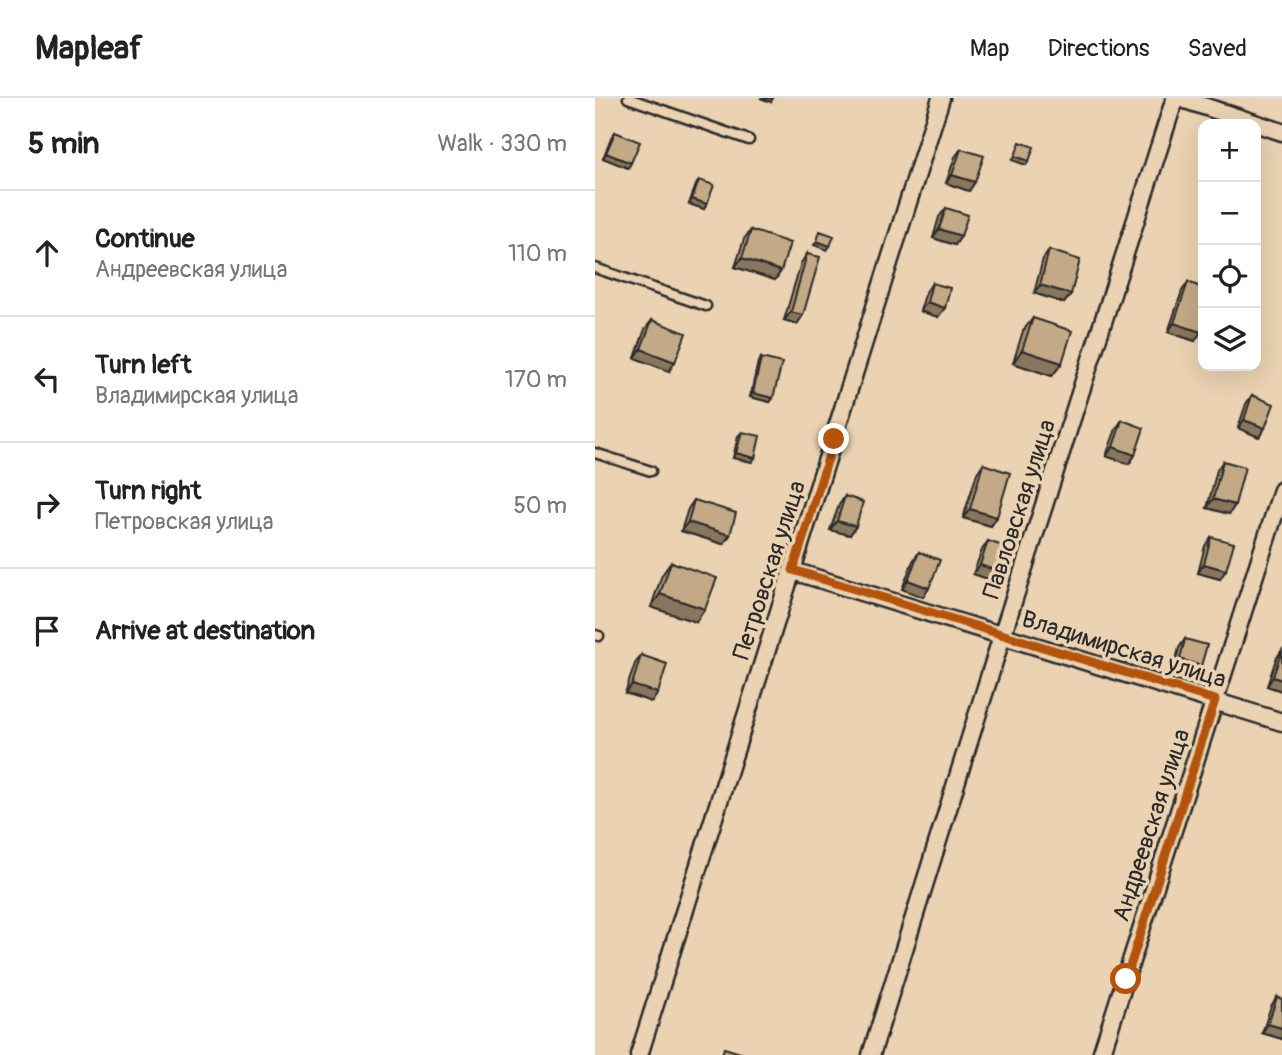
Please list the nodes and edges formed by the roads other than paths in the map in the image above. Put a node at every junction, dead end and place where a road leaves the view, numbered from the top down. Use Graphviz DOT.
graph roads {
  1 [pos="628,98"];
  2 [pos="941,98"];
  3 [pos="1177,98"];
  4 [pos="1282,132"];
  5 [pos="749,140"];
  6 [pos="595,268"];
  7 [pos="706,306"];
  8 [pos="595,453"];
  9 [pos="652,471"];
  10 [pos="1282,490"];
  11 [pos="793,570"];
  12 [pos="1002,636"];
  13 [pos="1215,700"];
  14 [pos="1282,722"];
  15 [pos="639,1055"];
  16 [pos="871,1055"];
  17 [pos="1101,1055"];
  1 -- 5 [label="lane"];
  2 -- 11 [label="street, Петровская улица"];
  3 -- 4 [label="street"];
  3 -- 12 [label="street, Павловская улица"];
  6 -- 7 [label="lane"];
  8 -- 9 [label="lane"];
  10 -- 13 [label="street, Андреевская улица"];
  11 -- 12 [label="street, Владимирская улица"];
  11 -- 15 [label="street, Петровская улица"];
  12 -- 13 [label="street, Владимирская улица"];
  12 -- 16 [label="street, Павловская улица"];
  13 -- 14 [label="street, Владимирская улица"];
  13 -- 17 [label="street, Андреевская улица"];
}
